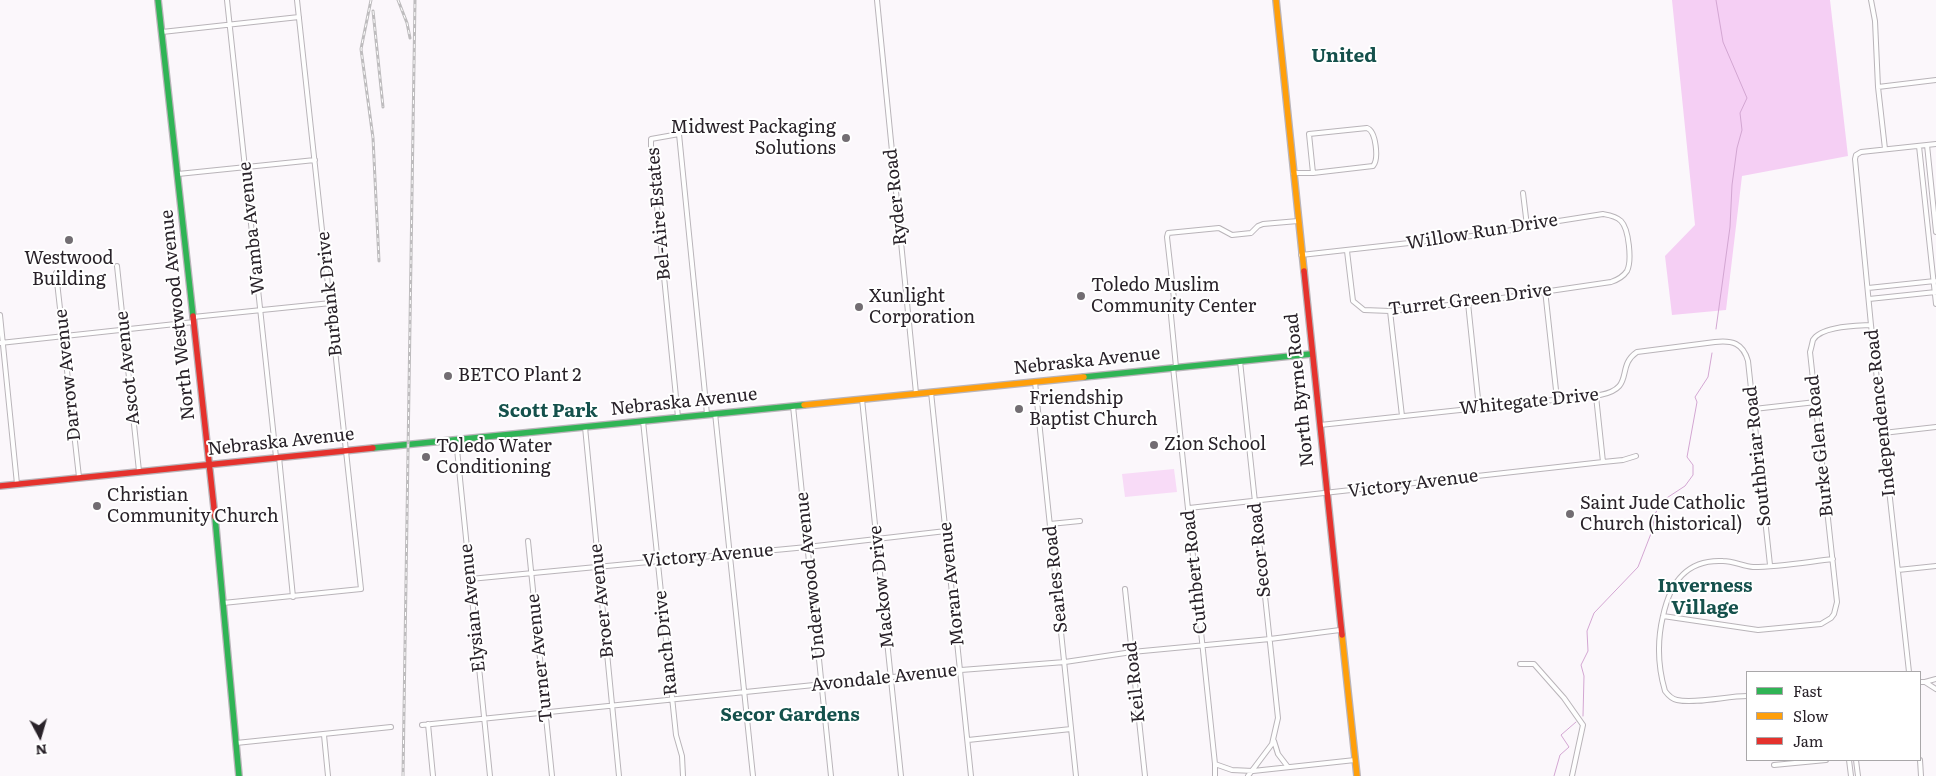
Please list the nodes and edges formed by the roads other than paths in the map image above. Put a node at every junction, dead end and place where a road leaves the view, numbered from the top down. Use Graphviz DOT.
graph roads {
  1 [pos="158,0"];
  2 [pos="227,0"];
  3 [pos="297,0"];
  4 [pos="877,0"];
  5 [pos="1276,0"];
  6 [pos="1871,0"];
  7 [pos="299,17"];
  8 [pos="229,25"];
  9 [pos="162,32"];
  10 [pos="1936,80"];
  11 [pos="1878,87"];
  12 [pos="1936,144"];
  13 [pos="1927,145"];
  14 [pos="1919,146"];
  15 [pos="1884,149"];
  16 [pos="315,160"];
  17 [pos="245,167"];
  18 [pos="1293,173"];
  19 [pos="1313,173"];
  20 [pos="178,174"];
  21 [pos="1523,193"];
  22 [pos="1298,221"];
  23 [pos="1527,226"];
  24 [pos="1936,232"];
  25 [pos="1347,250"];
  26 [pos="1301,255"];
  27 [pos="1630,260"];
  28 [pos="117,266"];
  29 [pos="56,273"];
  30 [pos="1935,281"];
  31 [pos="1868,288"];
  32 [pos="1545,290"];
  33 [pos="1935,292"];
  34 [pos="1869,299"];
  35 [pos="1468,302"];
  36 [pos="331,303"];
  37 [pos="1936,304"];
  38 [pos="260,310"];
  39 [pos="1390,311"];
  40 [pos="0,315"];
  41 [pos="193,319"];
  42 [pos="1871,324"];
  43 [pos="124,330"];
  44 [pos="64,336"];
  45 [pos="2,343"];
  46 [pos="1742,348"];
  47 [pos="1311,354"];
  48 [pos="1240,361"];
  49 [pos="1174,367"];
  50 [pos="1034,382"];
  51 [pos="931,392"];
  52 [pos="916,393"];
  53 [pos="1596,396"];
  54 [pos="862,399"];
  55 [pos="1557,399"];
  56 [pos="1816,402"];
  57 [pos="793,406"];
  58 [pos="1479,408"];
  59 [pos="1754,409"];
  60 [pos="715,413"];
  61 [pos="707,414"];
  62 [pos="1402,416"];
  63 [pos="678,417"];
  64 [pos="643,421"];
  65 [pos="584,426"];
  66 [pos="1319,426"];
  67 [pos="1936,427"];
  68 [pos="1883,433"];
  69 [pos="456,439"];
  70 [pos="347,450"];
  71 [pos="1636,456"];
  72 [pos="277,457"];
  73 [pos="1603,462"];
  74 [pos="210,464"];
  75 [pos="139,471"];
  76 [pos="78,477"];
  77 [pos="17,484"];
  78 [pos="0,486"];
  79 [pos="1326,494"];
  80 [pos="1255,502"];
  81 [pos="1188,508"];
  82 [pos="1080,521"];
  83 [pos="1050,524"];
  84 [pos="946,531"];
  85 [pos="876,538"];
  86 [pos="528,540"];
  87 [pos="807,547"];
  88 [pos="729,555"];
  89 [pos="1833,560"];
  90 [pos="658,561"];
  91 [pos="1770,565"];
  92 [pos="598,566"];
  93 [pos="1936,566"];
  94 [pos="1898,570"];
  95 [pos="531,573"];
  96 [pos="470,579"];
  97 [pos="1126,589"];
  98 [pos="293,597"];
  99 [pos="222,604"];
  100 [pos="1663,616"];
  101 [pos="1340,630"];
  102 [pos="1270,639"];
  103 [pos="1202,645"];
  104 [pos="1132,652"];
  105 [pos="1065,662"];
  106 [pos="1520,664"];
  107 [pos="961,670"];
  108 [pos="1909,671"];
  109 [pos="891,678"];
  110 [pos="1936,679"];
  111 [pos="1921,682"];
  112 [pos="1925,682"];
  113 [pos="822,684"];
  114 [pos="1936,688"];
  115 [pos="744,692"];
  116 [pos="1746,696"];
  117 [pos="672,700"];
  118 [pos="612,705"];
  119 [pos="545,712"];
  120 [pos="484,719"];
  121 [pos="428,724"];
  122 [pos="422,725"];
  123 [pos="391,728"];
  124 [pos="1071,729"];
  125 [pos="324,735"];
  126 [pos="968,740"];
  127 [pos="1274,740"];
  128 [pos="236,743"];
  129 [pos="1355,760"];
  130 [pos="1816,761"];
  131 [pos="1849,761"];
  132 [pos="1856,761"];
  133 [pos="1920,761"];
  134 [pos="1215,764"];
  135 [pos="1774,765"];
  136 [pos="1288,767"];
  137 [pos="1253,771"];
  138 [pos="239,776"];
  139 [pos="328,776"];
  140 [pos="433,776"];
  141 [pos="490,776"];
  142 [pos="552,776"];
  143 [pos="620,776"];
  144 [pos="683,776"];
  145 [pos="753,776"];
  146 [pos="831,776"];
  147 [pos="901,776"];
  148 [pos="971,776"];
  149 [pos="1076,776"];
  150 [pos="1145,776"];
  151 [pos="1215,776"];
  152 [pos="1248,776"];
  153 [pos="1357,776"];
  154 [pos="1572,776"];
  155 [pos="1851,776"];
  156 [pos="1858,776"];
  157 [pos="1922,776"];
  1 -- 9 [label="street, North Westwood Avenue"];
  2 -- 8 [label="street, Wamba Avenue"];
  3 -- 7 [label="street, Burbank Drive"];
  4 -- 52 [label="street, Ryder Road"];
  5 -- 18 [label="street, North Byrne Road"];
  6 -- 11 [label="street"];
  7 -- 8 [label="street"];
  7 -- 16 [label="street, Burbank Drive"];
  8 -- 9 [label="street"];
  8 -- 17 [label="street, Wamba Avenue"];
  9 -- 20 [label="street, North Westwood Avenue"];
  10 -- 11 [label="street"];
  11 -- 15 [label="street"];
  12 -- 13 [label="street"];
  13 -- 14 [label="street"];
  13 -- 24 [label="street"];
  14 -- 15 [label="street"];
  14 -- 30 [label="street"];
  15 -- 31 [label="street, Independence Road"];
  16 -- 17 [label="street"];
  16 -- 36 [label="street, Burbank Drive"];
  17 -- 20 [label="street"];
  17 -- 38 [label="street, Wamba Avenue"];
  18 -- 19 [label="street"];
  18 -- 22 [label="street, North Byrne Road"];
  19 -- 19 [label="street"];
  20 -- 41 [label="street, North Westwood Avenue"];
  21 -- 23 [label="street"];
  22 -- 26 [label="street, North Byrne Road"];
  22 -- 49 [label="street, Cuthbert Road"];
  23 -- 25 [label="street, Willow Run Drive"];
  23 -- 27 [label="street, Willow Run Drive"];
  25 -- 26 [label="street, Willow Run Drive"];
  25 -- 39 [label="street, Turret Green Drive"];
  26 -- 47 [label="street, North Byrne Road"];
  27 -- 32 [label="street, Turret Green Drive"];
  28 -- 43 [label="street, Ascot Avenue"];
  29 -- 44 [label="street, Darrow Avenue"];
  30 -- 31 [label="street"];
  30 -- 33 [label="street"];
  31 -- 34 [label="street, Independence Road"];
  32 -- 35 [label="street, Turret Green Drive"];
  32 -- 55 [label="street"];
  33 -- 34 [label="street"];
  33 -- 37 [label="street"];
  34 -- 42 [label="street, Independence Road"];
  35 -- 39 [label="street, Turret Green Drive"];
  35 -- 58 [label="street"];
  36 -- 38 [label="street"];
  36 -- 70 [label="street, Burbank Drive"];
  38 -- 41 [label="street"];
  38 -- 72 [label="street, Wamba Avenue"];
  39 -- 62 [label="street"];
  40 -- 45 [label="street"];
  41 -- 43 [label="street"];
  41 -- 74 [label="street, North Westwood Avenue"];
  42 -- 56 [label="street, Burke Glen Road"];
  42 -- 68 [label="street, Independence Road"];
  43 -- 44 [label="street"];
  43 -- 75 [label="street, Ascot Avenue"];
  44 -- 45 [label="street"];
  44 -- 76 [label="street, Darrow Avenue"];
  45 -- 77 [label="street"];
  46 -- 53 [label="street, Whitegate Drive"];
  46 -- 59 [label="street, Southbriar Road"];
  47 -- 48 [label="street, Nebraska Avenue"];
  47 -- 66 [label="street, North Byrne Road"];
  48 -- 49 [label="street, Nebraska Avenue"];
  48 -- 80 [label="street, Secor Road"];
  49 -- 50 [label="street, Nebraska Avenue"];
  49 -- 81 [label="street, Cuthbert Road"];
  50 -- 51 [label="street, Nebraska Avenue"];
  50 -- 83 [label="street, Searles Road"];
  51 -- 52 [label="street, Nebraska Avenue"];
  51 -- 84 [label="street, Moran Avenue"];
  52 -- 54 [label="street, Nebraska Avenue"];
  53 -- 55 [label="street, Whitegate Drive"];
  53 -- 73 [label="street"];
  54 -- 57 [label="street, Nebraska Avenue"];
  54 -- 85 [label="street, Mackow Drive"];
  55 -- 58 [label="street, Whitegate Drive"];
  56 -- 59 [label="street"];
  56 -- 89 [label="street, Burke Glen Road"];
  57 -- 60 [label="street, Nebraska Avenue"];
  57 -- 87 [label="street, Underwood Avenue"];
  58 -- 62 [label="street, Whitegate Drive"];
  59 -- 91 [label="street, Southbriar Road"];
  60 -- 61 [label="street, Nebraska Avenue"];
  60 -- 88 [label="street"];
  61 -- 63 [label="street, Nebraska Avenue"];
  61 -- 63 [label="street, Bel-Aire Estates"];
  62 -- 66 [label="street, Whitegate Drive"];
  63 -- 64 [label="street, Nebraska Avenue"];
  64 -- 65 [label="street, Nebraska Avenue"];
  64 -- 90 [label="street, Ranch Drive"];
  65 -- 69 [label="street, Nebraska Avenue"];
  65 -- 92 [label="street, Broer Avenue"];
  66 -- 79 [label="street, North Byrne Road"];
  67 -- 68 [label="street"];
  68 -- 94 [label="street, Independence Road"];
  69 -- 70 [label="street, Nebraska Avenue"];
  69 -- 96 [label="street, Elysian Avenue"];
  70 -- 72 [label="street, Nebraska Avenue"];
  70 -- 98 [label="street, Burbank Drive"];
  71 -- 73 [label="street, Victory Avenue"];
  72 -- 74 [label="street, Nebraska Avenue"];
  72 -- 98 [label="street, Wamba Avenue"];
  73 -- 79 [label="street, Victory Avenue"];
  74 -- 75 [label="street, Nebraska Avenue"];
  74 -- 99 [label="street, North Westwood Avenue"];
  75 -- 76 [label="street, Nebraska Avenue"];
  76 -- 77 [label="street, Nebraska Avenue"];
  77 -- 78 [label="street, Nebraska Avenue"];
  79 -- 80 [label="street, Victory Avenue"];
  79 -- 101 [label="street, North Byrne Road"];
  80 -- 81 [label="street, Victory Avenue"];
  80 -- 102 [label="street, Secor Road"];
  81 -- 103 [label="street, Cuthbert Road"];
  82 -- 83 [label="street"];
  83 -- 105 [label="street, Searles Road"];
  84 -- 85 [label="street, Victory Avenue"];
  84 -- 107 [label="street, Moran Avenue"];
  85 -- 87 [label="street, Victory Avenue"];
  85 -- 109 [label="street, Mackow Drive"];
  86 -- 95 [label="street, Turner Avenue"];
  87 -- 88 [label="street, Victory Avenue"];
  87 -- 113 [label="street, Underwood Avenue"];
  88 -- 90 [label="street, Victory Avenue"];
  88 -- 115 [label="street"];
  89 -- 91 [label="street"];
  89 -- 100 [label="street, Burke Glen Road"];
  90 -- 92 [label="street, Victory Avenue"];
  90 -- 117 [label="street, Ranch Drive"];
  91 -- 100 [label="street"];
  92 -- 95 [label="street, Victory Avenue"];
  92 -- 118 [label="street, Broer Avenue"];
  93 -- 94 [label="street"];
  94 -- 108 [label="street, Independence Road"];
  95 -- 96 [label="street, Victory Avenue"];
  95 -- 119 [label="street, Turner Avenue"];
  96 -- 120 [label="street, Elysian Avenue"];
  97 -- 104 [label="street, Keil Road"];
  98 -- 99 [label="street"];
  99 -- 128 [label="street, North Westwood Avenue"];
  100 -- 116 [label="street"];
  101 -- 102 [label="street, Avondale Avenue"];
  101 -- 129 [label="street, North Byrne Road"];
  102 -- 103 [label="street, Avondale Avenue"];
  102 -- 127 [label="street, Secor Road"];
  103 -- 104 [label="street, Avondale Avenue"];
  103 -- 134 [label="street, Cuthbert Road"];
  104 -- 105 [label="street, Avondale Avenue"];
  104 -- 150 [label="street, Keil Road"];
  105 -- 107 [label="street, Avondale Avenue"];
  105 -- 124 [label="street, Searles Road"];
  106 -- 154 [label="street"];
  107 -- 109 [label="street, Avondale Avenue"];
  107 -- 126 [label="street, Moran Avenue"];
  109 -- 113 [label="street, Avondale Avenue"];
  109 -- 147 [label="street, Mackow Drive"];
  110 -- 112 [label="street"];
  111 -- 112 [label="street"];
  112 -- 114 [label="street"];
  113 -- 115 [label="street, Avondale Avenue"];
  113 -- 146 [label="street, Underwood Avenue"];
  115 -- 117 [label="street, Avondale Avenue"];
  115 -- 145 [label="street"];
  117 -- 118 [label="street, Avondale Avenue"];
  117 -- 144 [label="street, Ranch Drive"];
  118 -- 119 [label="street, Avondale Avenue"];
  118 -- 143 [label="street, Broer Avenue"];
  119 -- 120 [label="street, Avondale Avenue"];
  119 -- 142 [label="street, Turner Avenue"];
  120 -- 121 [label="street, Avondale Avenue"];
  120 -- 141 [label="street, Elysian Avenue"];
  121 -- 122 [label="street, Avondale Avenue"];
  121 -- 140 [label="street"];
  123 -- 125 [label="street"];
  124 -- 126 [label="street"];
  124 -- 149 [label="street, Searles Road"];
  125 -- 128 [label="street"];
  125 -- 139 [label="street"];
  126 -- 148 [label="street, Moran Avenue"];
  127 -- 136 [label="street"];
  127 -- 137 [label="street, Secor Road"];
  128 -- 138 [label="street, North Westwood Avenue"];
  129 -- 136 [label="street"];
  129 -- 153 [label="street, North Byrne Road"];
  130 -- 135 [label="street"];
  131 -- 155 [label="street"];
  132 -- 156 [label="street"];
  133 -- 157 [label="street"];
  134 -- 137 [label="street"];
  134 -- 151 [label="street, Cuthbert Road"];
  136 -- 137 [label="street"];
  137 -- 152 [label="street, Secor Road"];
}
